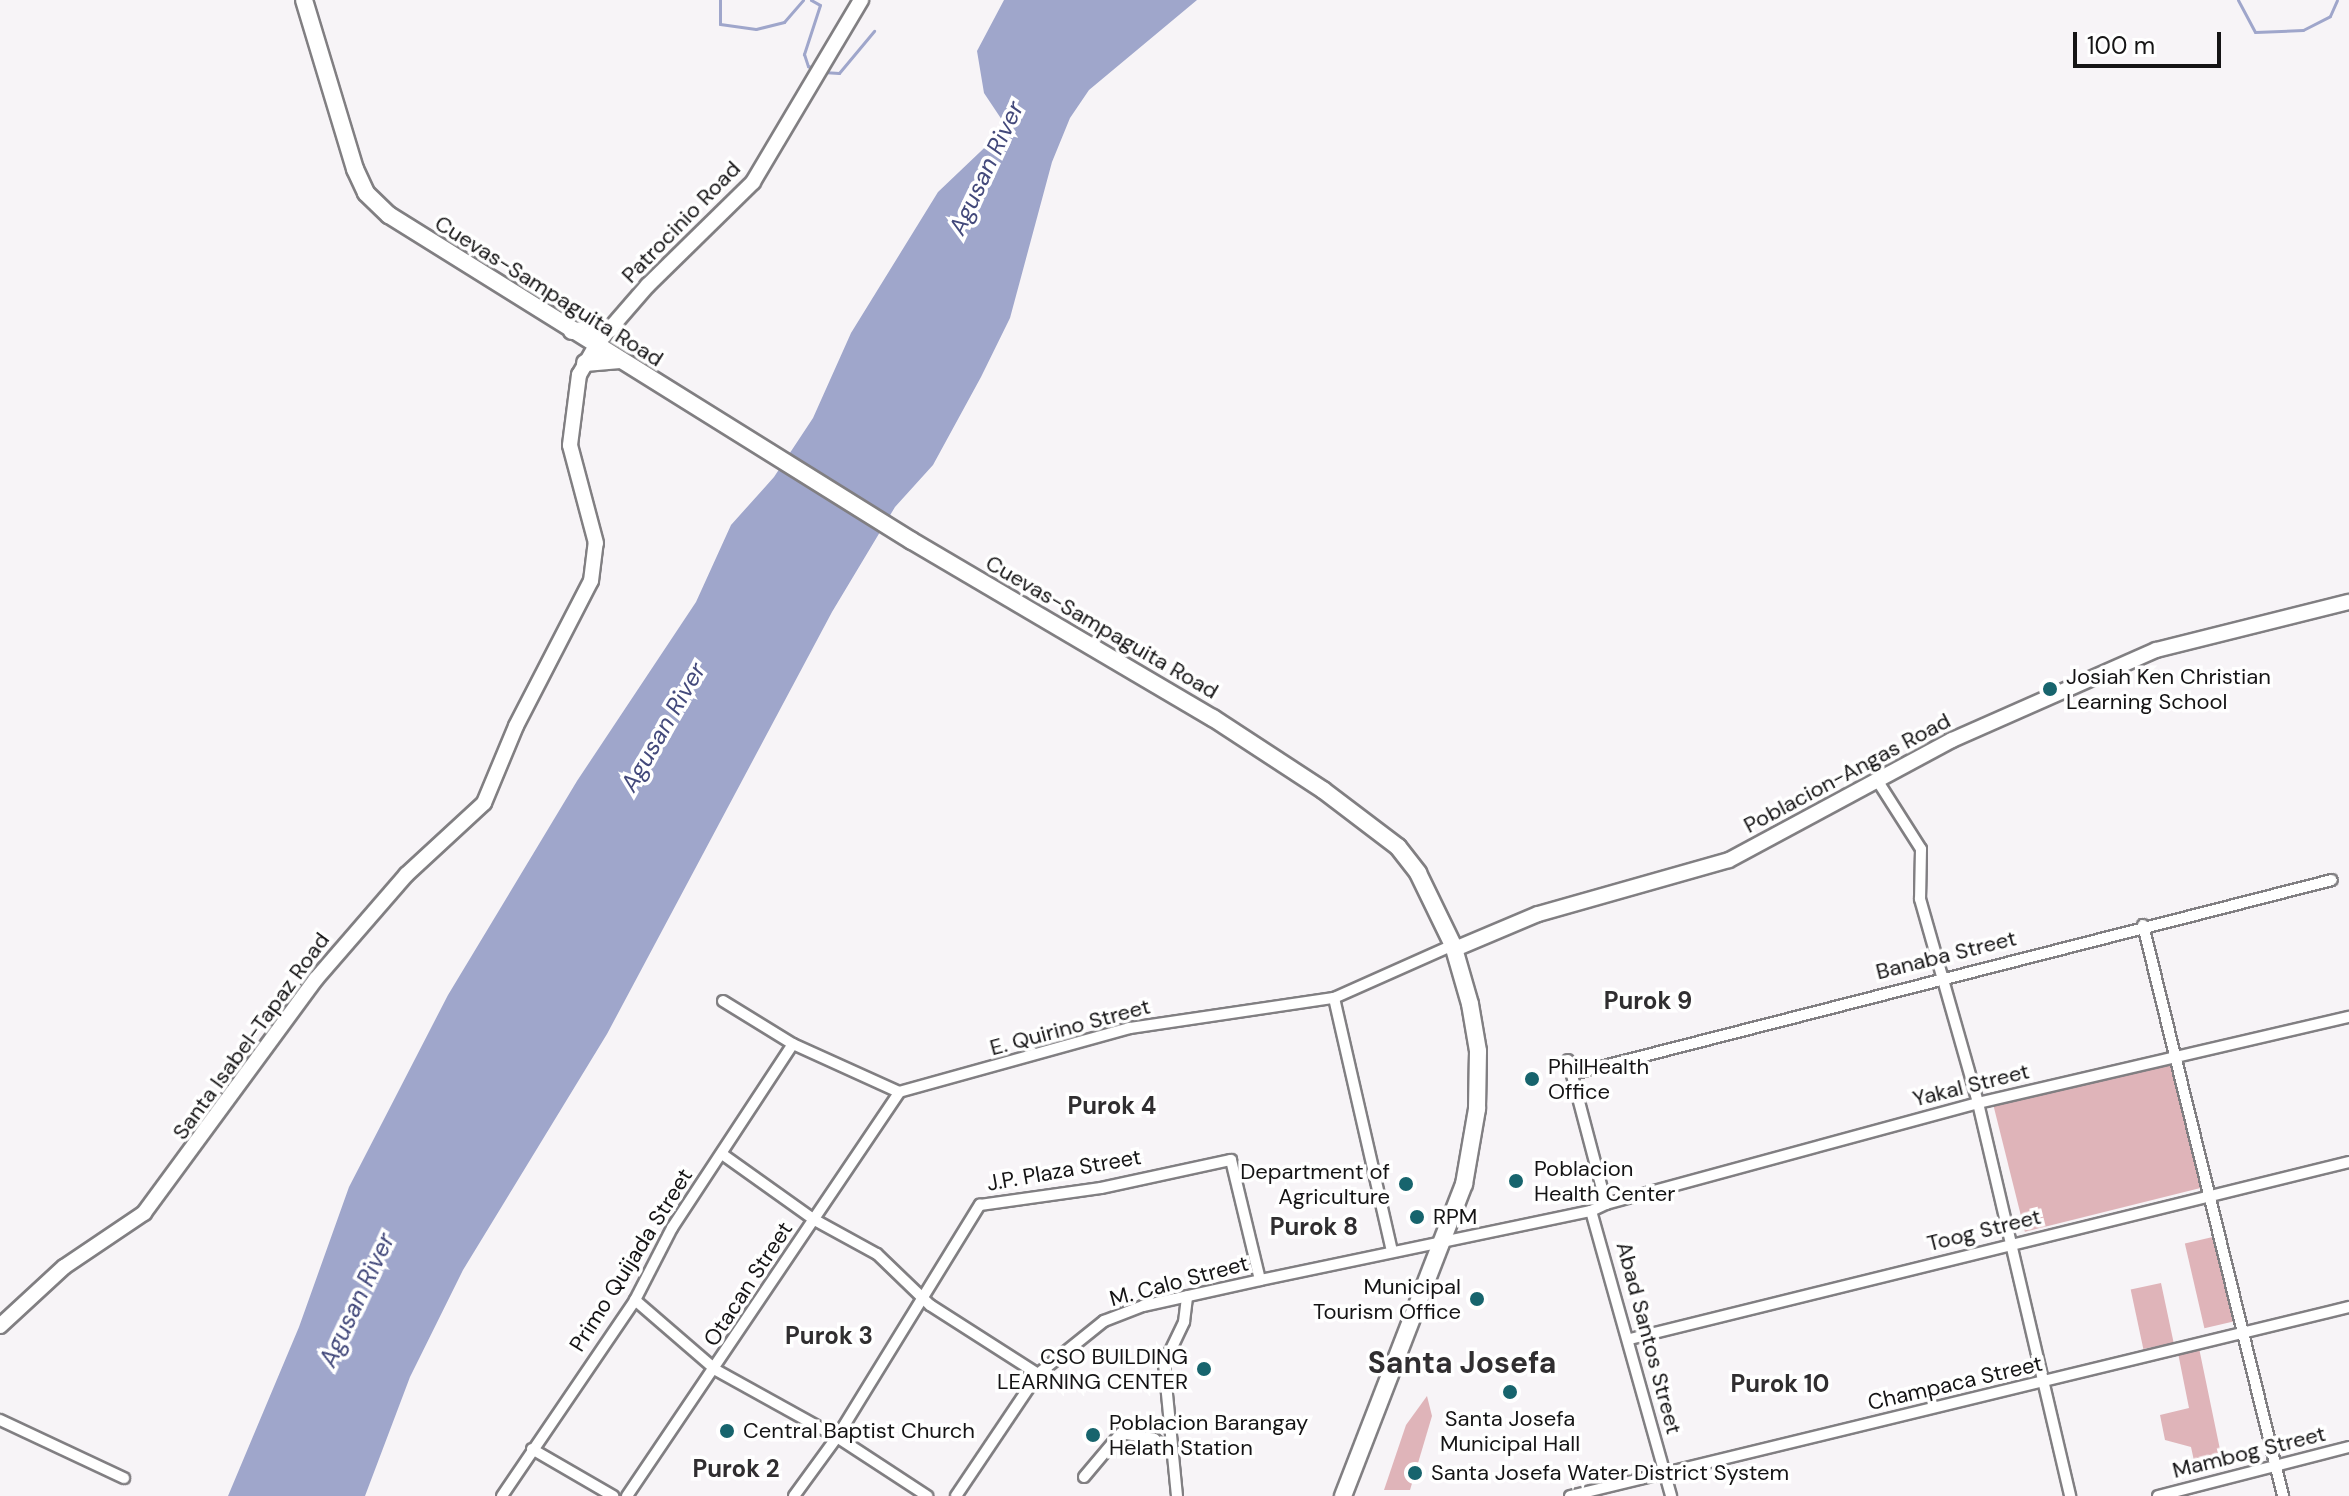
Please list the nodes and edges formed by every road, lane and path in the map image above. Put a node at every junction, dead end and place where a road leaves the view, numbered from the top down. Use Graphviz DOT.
graph roads {
  1 [pos="304,0"];
  2 [pos="861,0"];
  3 [pos="610,329"];
  4 [pos="573,331"];
  5 [pos="596,345"];
  6 [pos="619,359"];
  7 [pos="585,363"];
  8 [pos="2349,602"];
  9 [pos="1877,780"];
  10 [pos="2332,880"];
  11 [pos="2143,925"];
  12 [pos="1454,947"];
  13 [pos="1942,976"];
  14 [pos="1334,998"];
  15 [pos="723,1001"];
  16 [pos="2349,1017"];
  17 [pos="793,1044"];
  18 [pos="2175,1059"];
  19 [pos="1568,1060"];
  20 [pos="1573,1074"];
  21 [pos="899,1092"];
  22 [pos="1978,1103"];
  23 [pos="722,1154"];
  24 [pos="2349,1162"];
  25 [pos="2210,1198"];
  26 [pos="1606,1204"];
  27 [pos="1591,1211"];
  28 [pos="813,1219"];
  29 [pos="1444,1240"];
  30 [pos="2011,1243"];
  31 [pos="1392,1251"];
  32 [pos="1260,1280"];
  33 [pos="920,1296"];
  34 [pos="1187,1296"];
  35 [pos="635,1300"];
  36 [pos="2349,1307"];
  37 [pos="0,1326"];
  38 [pos="2242,1333"];
  39 [pos="1630,1339"];
  40 [pos="716,1370"];
  41 [pos="1038,1374"];
  42 [pos="2043,1383"];
  43 [pos="0,1420"];
  44 [pos="837,1437"];
  45 [pos="2349,1447"];
  46 [pos="532,1449"];
  47 [pos="1173,1455"];
  48 [pos="2275,1466"];
  49 [pos="1664,1471"];
  50 [pos="1084,1477"];
  51 [pos="124,1478"];
  52 [pos="502,1496"];
  53 [pos="613,1496"];
  54 [pos="627,1496"];
  55 [pos="794,1496"];
  56 [pos="927,1496"];
  57 [pos="956,1496"];
  58 [pos="1177,1496"];
  59 [pos="1343,1496"];
  60 [pos="1570,1496"];
  61 [pos="1671,1496"];
  62 [pos="2070,1496"];
  63 [pos="2158,1496"];
  64 [pos="2283,1496"];
  1 -- 4 [label="main road, Cuevas-Sampaguita Road"];
  2 -- 3 [label="street, Patrocinio Road"];
  3 -- 4 [label="main road"];
  3 -- 5 [label="street, Patrocinio Road"];
  3 -- 6 [label="main road"];
  4 -- 5 [label="main road, Cuevas-Sampaguita Road"];
  4 -- 7 [label="main road"];
  5 -- 6 [label="main road, Cuevas-Sampaguita Road"];
  5 -- 7 [label="street, Santa Isabel-Tapaz Road"];
  6 -- 7 [label="main road"];
  6 -- 12 [label="main road, Cuevas-Sampaguita Road"];
  7 -- 37 [label="street, Santa Isabel-Tapaz Road"];
  8 -- 9 [label="street, Poblacion-Angas Road"];
  9 -- 12 [label="street, Poblacion-Angas Road"];
  9 -- 13 [label="street"];
  10 -- 11 [label="street, Banaba Street"];
  11 -- 13 [label="street, Banaba Street"];
  11 -- 18 [label="street"];
  12 -- 14 [label="street, E. Quirino Street"];
  12 -- 29 [label="main road, Cuevas-Sampaguita Road"];
  13 -- 20 [label="street, Banaba Street"];
  13 -- 22 [label="street"];
  14 -- 21 [label="street, E. Quirino Street"];
  14 -- 31 [label="street"];
  15 -- 17 [label="street"];
  16 -- 18 [label="street, Yakal Street"];
  17 -- 21 [label="street"];
  17 -- 23 [label="street, Primo Quijada Street"];
  18 -- 22 [label="street, Yakal Street"];
  18 -- 25 [label="street"];
  19 -- 20 [label="street"];
  20 -- 26 [label="street"];
  21 -- 28 [label="street, Otacan Street"];
  22 -- 26 [label="street, Yakal Street"];
  22 -- 30 [label="street"];
  23 -- 28 [label="street"];
  23 -- 35 [label="street, Primo Quijada Street"];
  24 -- 25 [label="street, Toog Street"];
  25 -- 30 [label="street, Toog Street"];
  25 -- 38 [label="street"];
  26 -- 27 [label="street"];
  27 -- 29 [label="street"];
  27 -- 39 [label="street, Abad Santos Street"];
  28 -- 33 [label="street"];
  28 -- 40 [label="street, Otacan Street"];
  29 -- 31 [label="street, M. Calo Street"];
  29 -- 59 [label="main road, Cuevas-Sampaguita Road"];
  30 -- 39 [label="street, Toog Street"];
  30 -- 42 [label="street"];
  31 -- 32 [label="street, M. Calo Street"];
  32 -- 33 [label="street, J.P. Plaza Street"];
  32 -- 34 [label="street, M. Calo Street"];
  33 -- 41 [label="street"];
  33 -- 44 [label="street, J.P. Plaza Street"];
  34 -- 41 [label="street, M. Calo Street"];
  34 -- 47 [label="street"];
  35 -- 40 [label="street"];
  35 -- 46 [label="street, Primo Quijada Street"];
  36 -- 38 [label="street, Champaca Street"];
  38 -- 42 [label="street, Champaca Street"];
  38 -- 48 [label="street"];
  39 -- 49 [label="street, Abad Santos Street"];
  40 -- 44 [label="street"];
  40 -- 54 [label="street, Otacan Street"];
  41 -- 57 [label="street, M. Calo Street"];
  42 -- 49 [label="street, Champaca Street"];
  42 -- 62 [label="street"];
  43 -- 51 [label="street"];
  44 -- 55 [label="street, J.P. Plaza Street"];
  44 -- 56 [label="street"];
  45 -- 48 [label="street, Mambog Street"];
  46 -- 52 [label="street, Primo Quijada Street"];
  46 -- 53 [label="street"];
  47 -- 50 [label="street"];
  47 -- 58 [label="street"];
  48 -- 63 [label="street, Mambog Street"];
  48 -- 64 [label="street"];
  49 -- 60 [label="street, Champaca Street"];
  49 -- 61 [label="street, Abad Santos Street"];
}
